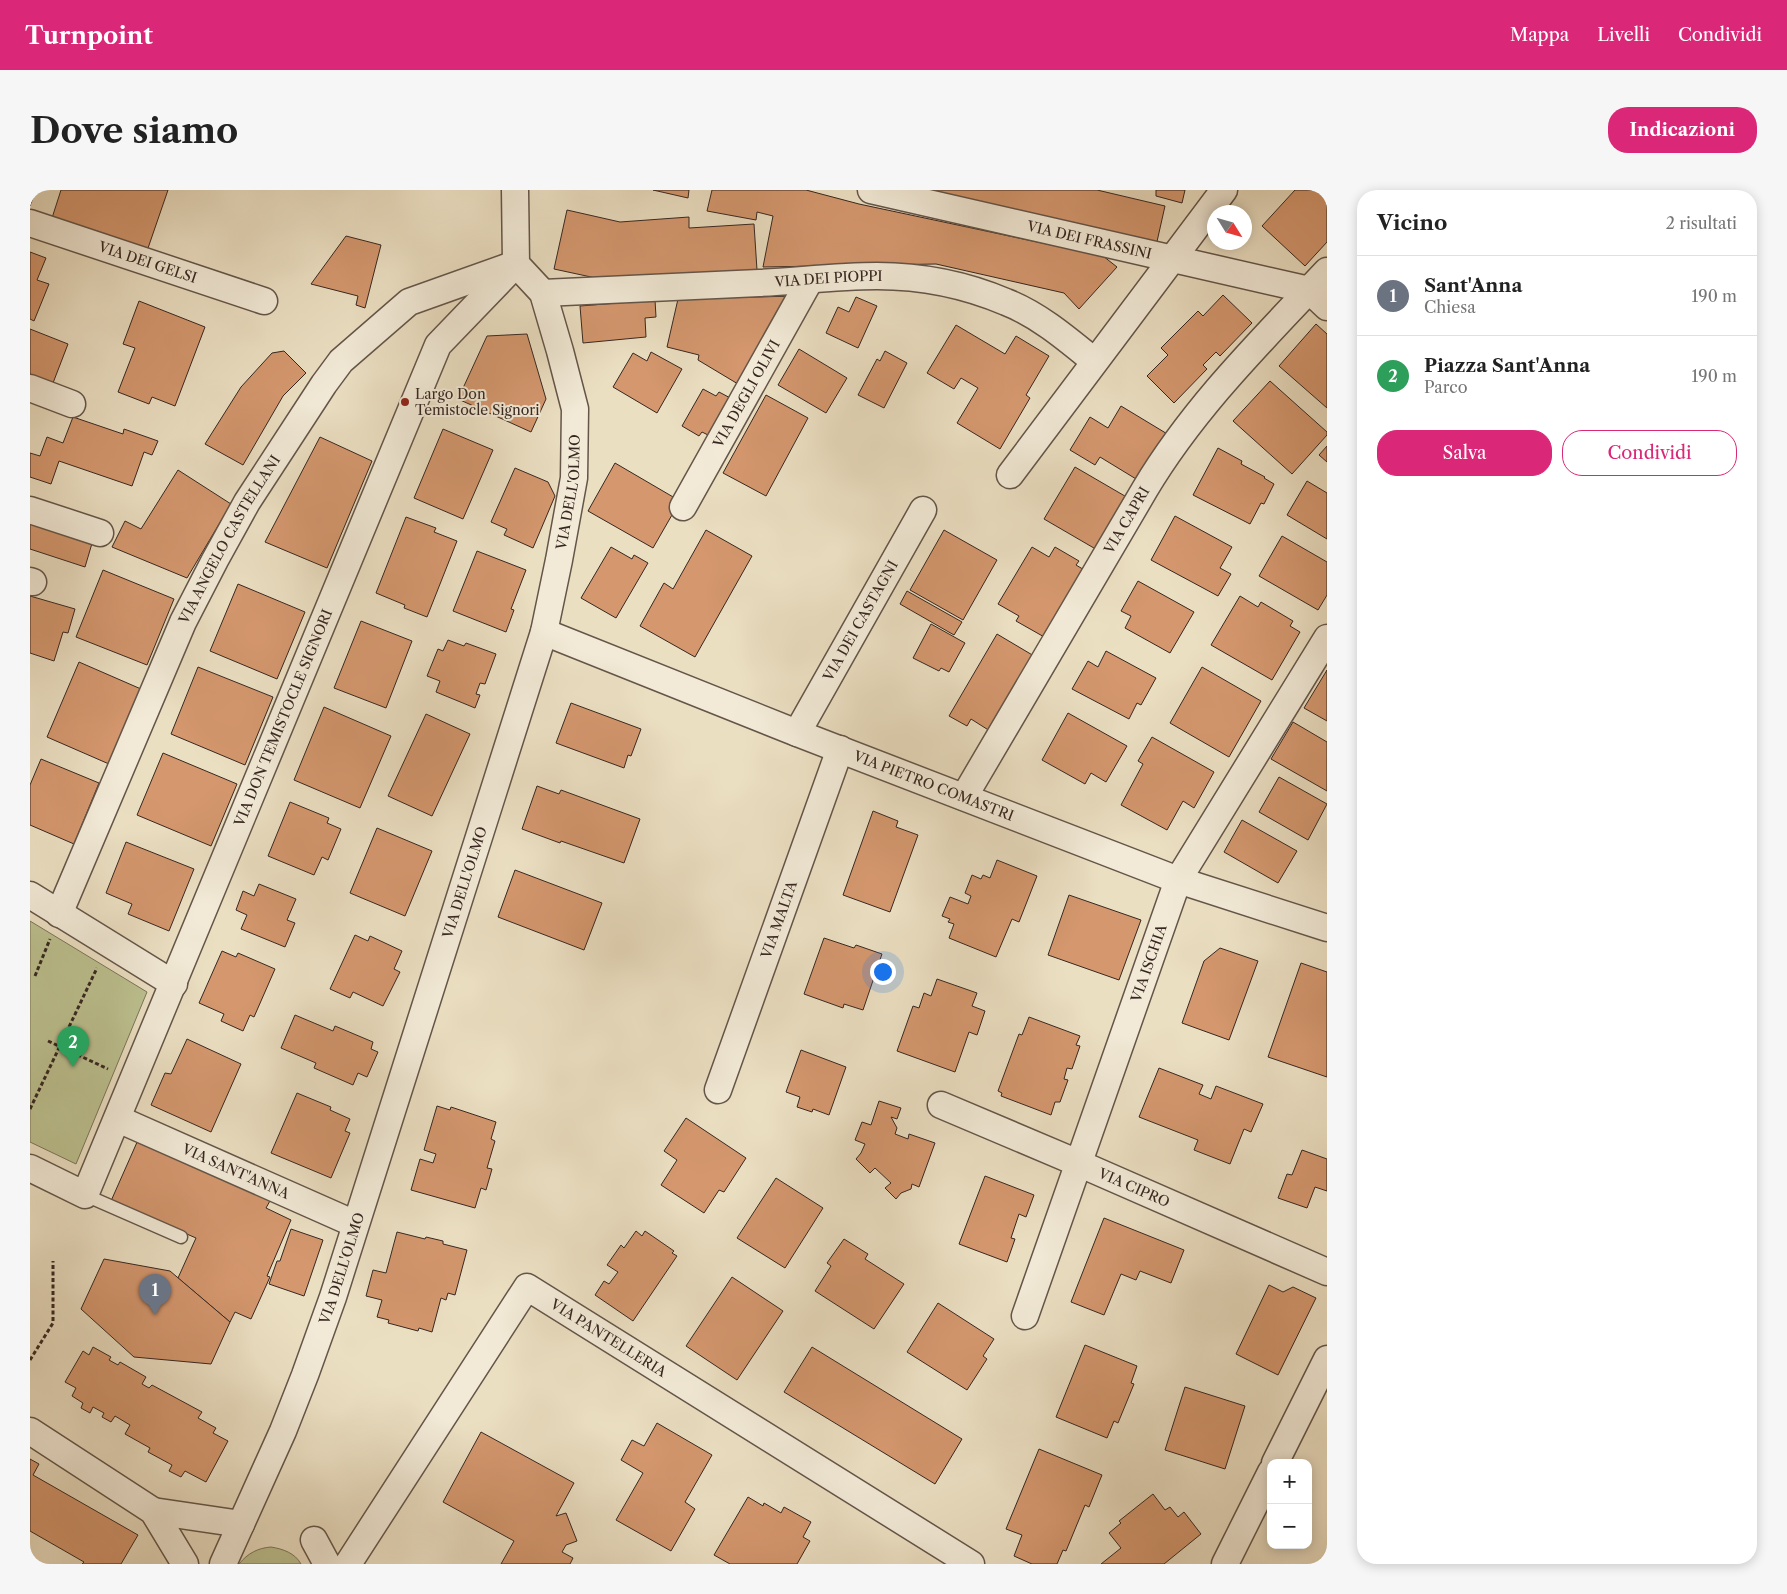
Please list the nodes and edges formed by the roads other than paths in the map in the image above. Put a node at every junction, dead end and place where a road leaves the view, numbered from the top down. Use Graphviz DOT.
graph roads {
  1 [pos="515,190"];
  2 [pos="871,190"];
  3 [pos="1224,190"];
  4 [pos="30,224"];
  5 [pos="1172,258"];
  6 [pos="516,264"];
  7 [pos="1327,271"];
  8 [pos="810,280"];
  9 [pos="543,293"];
  10 [pos="1318,299"];
  11 [pos="264,301"];
  12 [pos="1094,361"];
  13 [pos="30,388"];
  14 [pos="72,404"];
  15 [pos="1010,475"];
  16 [pos="683,507"];
  17 [pos="30,510"];
  18 [pos="923,510"];
  19 [pos="100,533"];
  20 [pos="544,632"];
  21 [pos="1327,638"];
  22 [pos="797,733"];
  23 [pos="840,749"];
  24 [pos="964,797"];
  25 [pos="1178,880"];
  26 [pos="30,895"];
  27 [pos="60,914"];
  28 [pos="1327,928"];
  29 [pos="174,984"];
  30 [pos="718,1090"];
  31 [pos="941,1105"];
  32 [pos="118,1119"];
  33 [pos="1078,1163"];
  34 [pos="30,1168"];
  35 [pos="85,1195"];
  36 [pos="355,1224"];
  37 [pos="182,1238"];
  38 [pos="1327,1272"];
  39 [pos="1025,1316"];
  40 [pos="1327,1359"];
  41 [pos="30,1431"];
  42 [pos="1277,1459"];
  43 [pos="1267,1480"];
  44 [pos="153,1510"];
  45 [pos="241,1524"];
  46 [pos="314,1540"];
  47 [pos="185,1564"];
  48 [pos="222,1564"];
  49 [pos="327,1564"];
  50 [pos="348,1564"];
  51 [pos="971,1564"];
  52 [pos="1225,1564"];
  1 -- 6 [label="street"];
  2 -- 5 [label="street, VIA DEI FRASSINI"];
  3 -- 5 [label="street"];
  4 -- 11 [label="street, VIA DEI GELSI"];
  5 -- 10 [label="street, VIA DEI FRASSINI"];
  5 -- 12 [label="street"];
  6 -- 9 [label="street, VIA DELL'OLMO"];
  6 -- 27 [label="street, VIA ANGELO CASTELLANI"];
  6 -- 29 [label="street, VIA DON TEMISTOCLE SIGNORI"];
  7 -- 10 [label="street, VIA CAPRI"];
  8 -- 9 [label="street, VIA DEI PIOPPI"];
  8 -- 12 [label="street, VIA DEI PIOPPI"];
  8 -- 16 [label="street, VIA DEGLI OLIVI"];
  9 -- 20 [label="street, VIA DELL'OLMO"];
  10 -- 24 [label="street, VIA CAPRI"];
  12 -- 15 [label="street"];
  13 -- 14 [label="street"];
  17 -- 19 [label="street"];
  18 -- 22 [label="street, VIA DEI CASTAGNI"];
  20 -- 22 [label="street, VIA PIETRO COMASTRI"];
  20 -- 36 [label="street, VIA DELL'OLMO"];
  21 -- 25 [label="street, VIA ISCHIA"];
  22 -- 23 [label="street, VIA PIETRO COMASTRI"];
  23 -- 24 [label="street, VIA PIETRO COMASTRI"];
  23 -- 30 [label="street, VIA MALTA"];
  24 -- 25 [label="street, VIA PIETRO COMASTRI"];
  25 -- 28 [label="street, VIA PIETRO COMASTRI"];
  25 -- 33 [label="street, VIA ISCHIA"];
  26 -- 27 [label="street"];
  27 -- 29 [label="street"];
  29 -- 32 [label="street, VIA DON TEMISTOCLE SIGNORI"];
  31 -- 33 [label="street, VIA CIPRO"];
  32 -- 35 [label="street, VIA DON TEMISTOCLE SIGNORI"];
  32 -- 36 [label="street, VIA SANT'ANNA"];
  33 -- 38 [label="street, VIA CIPRO"];
  33 -- 39 [label="street, VIA ISCHIA"];
  34 -- 35 [label="street"];
  35 -- 37 [label="lane"];
  36 -- 45 [label="street, VIA DELL'OLMO"];
  40 -- 42 [label="street"];
  41 -- 44 [label="street"];
  43 -- 52 [label="street"];
  44 -- 45 [label="street"];
  44 -- 47 [label="street"];
  45 -- 48 [label="street, VIA DELL'OLMO"];
  46 -- 49 [label="street"];
  50 -- 51 [label="street, VIA PANTELLERIA"];
}
